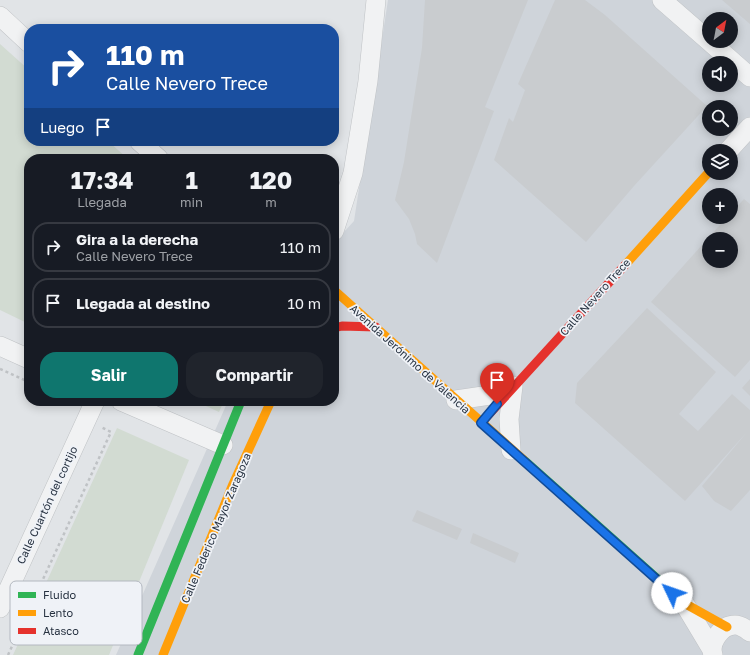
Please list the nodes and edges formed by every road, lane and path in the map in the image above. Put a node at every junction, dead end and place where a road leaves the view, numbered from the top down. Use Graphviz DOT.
graph roads {
  1 [pos="376,0"];
  2 [pos="662,0"];
  3 [pos="0,16"];
  4 [pos="702,35"];
  5 [pos="24,38"];
  6 [pos="717,48"];
  7 [pos="749,77"];
  8 [pos="750,126"];
  9 [pos="734,144"];
  10 [pos="145,146"];
  11 [pos="153,154"];
  12 [pos="702,180"];
  13 [pos="339,216"];
  14 [pos="339,295"];
  15 [pos="339,327"];
  16 [pos="376,328"];
  17 [pos="0,346"];
  18 [pos="24,357"];
  19 [pos="0,369"];
  20 [pos="24,380"];
  21 [pos="513,386"];
  22 [pos="456,400"];
  23 [pos="92,406"];
  24 [pos="133,406"];
  25 [pos="239,406"];
  26 [pos="269,406"];
  27 [pos="85,421"];
  28 [pos="481,423"];
  29 [pos="223,445"];
  30 [pos="511,450"];
  31 [pos="12,581"];
  32 [pos="42,581"];
  33 [pos="10,586"];
  34 [pos="684,604"];
  35 [pos="0,608"];
  36 [pos="741,625"];
  37 [pos="13,645"];
  38 [pos="712,652"];
  39 [pos="8,655"];
  40 [pos="138,655"];
  41 [pos="163,655"];
  1 -- 13 [label="street"];
  2 -- 4 [label="street"];
  3 -- 5 [label="street"];
  6 -- 7 [label="street"];
  8 -- 9 [label="street"];
  10 -- 11 [label="street"];
  12 -- 21 [label="street, Calle Nevero Trece"];
  14 -- 16 [label="street, Avenida Jerónimo de Valencia"];
  15 -- 16 [label="street"];
  16 -- 22 [label="street, Avenida Jerónimo de Valencia"];
  17 -- 18 [label="street"];
  19 -- 20 [label="path"];
  21 -- 22 [label="street"];
  21 -- 28 [label="street, Calle Nevero Trece"];
  21 -- 30 [label="street"];
  22 -- 28 [label="street, Avenida Jerónimo de Valencia"];
  23 -- 27 [label="street, Calle Cuartón del cortijo"];
  24 -- 29 [label="street"];
  25 -- 29 [label="street"];
  26 -- 41 [label="street, Calle Federico Mayor Zaragoza"];
  27 -- 31 [label="street, Calle Cuartón del cortijo"];
  27 -- 32 [label="path"];
  28 -- 30 [label="street, Avenida Jerónimo de Valencia"];
  29 -- 40 [label="street"];
  30 -- 34 [label="street, Avenida Jerónimo de Valencia"];
  33 -- 35 [label="street, Calle Cuartón del cortijo"];
  34 -- 36 [label="street, Avenida Jerónimo de Valencia"];
  34 -- 38 [label="street, Avenida Jerónimo de Valencia"];
  36 -- 38 [label="street"];
  37 -- 39 [label="path"];
}
